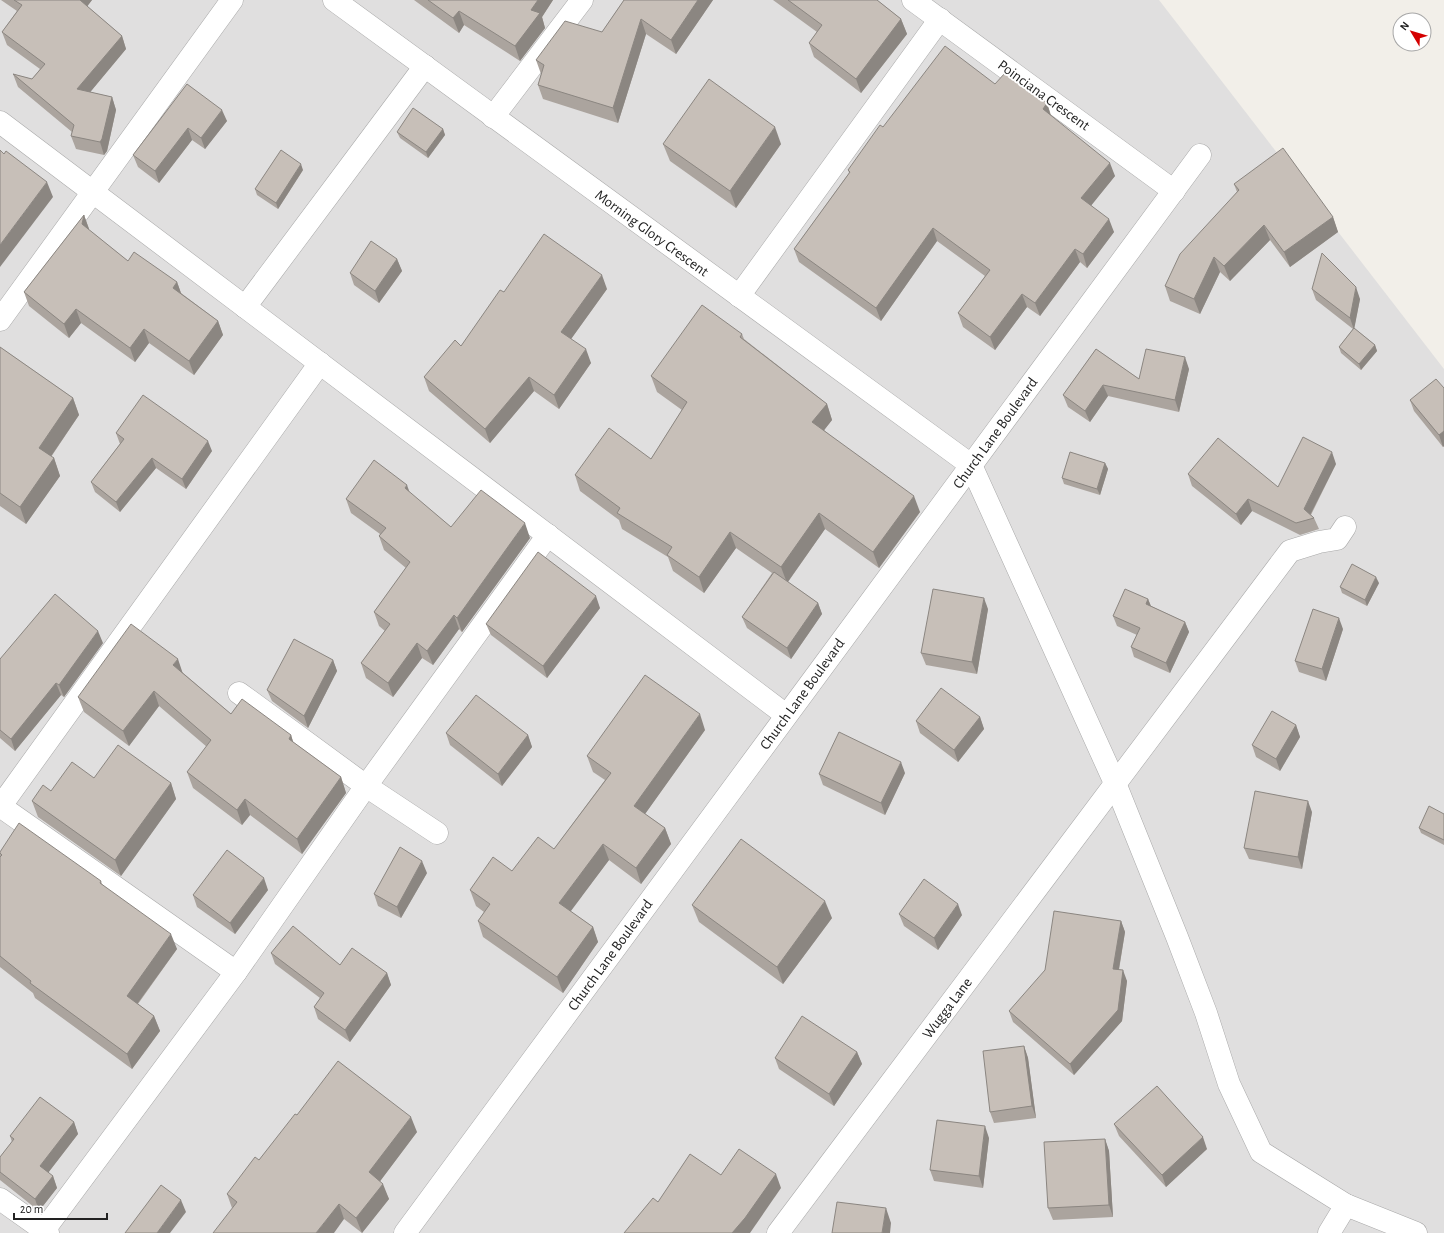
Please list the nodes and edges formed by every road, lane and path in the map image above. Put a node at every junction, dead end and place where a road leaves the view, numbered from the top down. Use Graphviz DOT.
graph roads {
  1 [pos="232,0"];
  2 [pos="334,0"];
  3 [pos="582,0"];
  4 [pos="914,0"];
  5 [pos="940,19"];
  6 [pos="425,66"];
  7 [pos="493,117"];
  8 [pos="0,122"];
  9 [pos="1200,155"];
  10 [pos="1174,191"];
  11 [pos="93,192"];
  12 [pos="739,296"];
  13 [pos="246,307"];
  14 [pos="0,320"];
  15 [pos="320,363"];
  16 [pos="971,465"];
  17 [pos="1345,527"];
  18 [pos="548,535"];
  19 [pos="239,693"];
  20 [pos="786,715"];
  21 [pos="1115,783"];
  22 [pos="366,786"];
  23 [pos="0,806"];
  24 [pos="437,833"];
  25 [pos="236,972"];
  26 [pos="0,1200"];
  27 [pos="1346,1205"];
  28 [pos="46,1232"];
  29 [pos="405,1233"];
  30 [pos="778,1233"];
  31 [pos="1329,1233"];
  32 [pos="1416,1233"];
  1 -- 11 [label="street"];
  2 -- 6 [label="street, Morning Glory Crescent"];
  3 -- 7 [label="street"];
  4 -- 5 [label="street, Poinciana Crescent"];
  5 -- 10 [label="street, Poinciana Crescent"];
  5 -- 12 [label="street"];
  6 -- 7 [label="street, Morning Glory Crescent"];
  6 -- 13 [label="street"];
  7 -- 12 [label="street, Morning Glory Crescent"];
  8 -- 11 [label="street"];
  9 -- 10 [label="street, Church Lane Boulevard"];
  10 -- 16 [label="street, Church Lane Boulevard"];
  11 -- 13 [label="street"];
  11 -- 14 [label="street"];
  12 -- 16 [label="street, Morning Glory Crescent"];
  13 -- 15 [label="street"];
  15 -- 18 [label="street"];
  15 -- 23 [label="street"];
  16 -- 20 [label="street, Church Lane Boulevard"];
  16 -- 21 [label="street"];
  17 -- 21 [label="street, Wugga Lane"];
  18 -- 20 [label="street"];
  18 -- 22 [label="street"];
  19 -- 22 [label="street"];
  20 -- 29 [label="street, Church Lane Boulevard"];
  21 -- 27 [label="street"];
  21 -- 30 [label="street, Wugga Lane"];
  22 -- 24 [label="street"];
  22 -- 25 [label="street"];
  23 -- 25 [label="street"];
  25 -- 28 [label="street"];
  26 -- 28 [label="street"];
  27 -- 31 [label="street"];
  27 -- 32 [label="street"];
}
